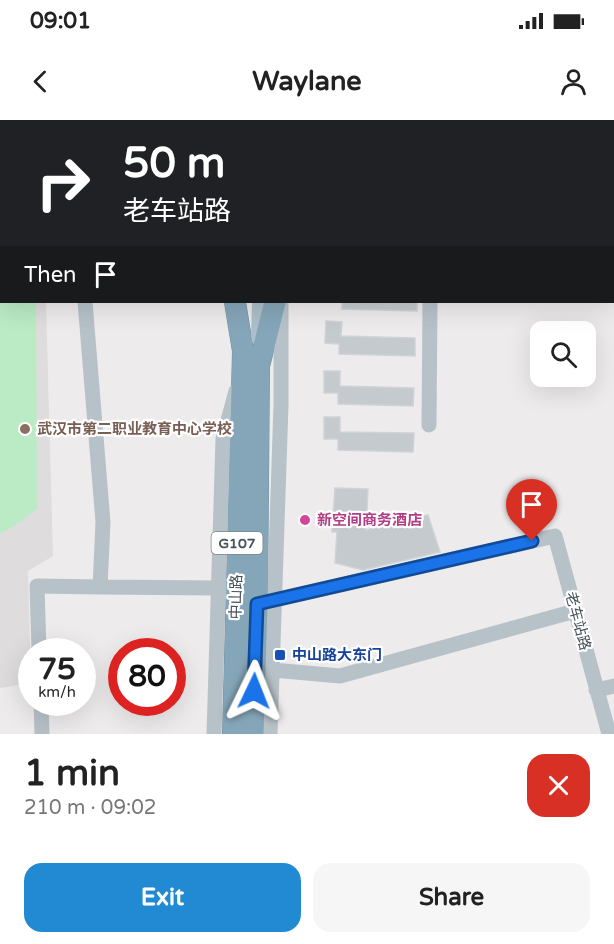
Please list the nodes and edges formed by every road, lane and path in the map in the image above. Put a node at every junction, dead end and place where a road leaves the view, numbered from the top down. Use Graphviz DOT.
graph roads {
  1 [pos="85,303"];
  2 [pos="236,303"];
  3 [pos="245,303"];
  4 [pos="261,303"];
  5 [pos="275,303"];
  6 [pos="281,303"];
  7 [pos="430,303"];
  8 [pos="248,361"];
  9 [pos="429,425"];
  10 [pos="100,587"];
  11 [pos="227,590"];
  12 [pos="266,602"];
  13 [pos="575,611"];
  14 [pos="39,638"];
  15 [pos="273,670"];
  16 [pos="614,686"];
  17 [pos="596,690"];
  18 [pos="41,716"];
  19 [pos="42,734"];
  20 [pos="214,734"];
  21 [pos="233,734"];
  22 [pos="253,734"];
  23 [pos="270,734"];
  24 [pos="609,734"];
  1 -- 10 [label="street"];
  2 -- 8 [label="highway, 中山路 / G107"];
  3 -- 8 [label="main road, 中山路"];
  4 -- 8 [label="main road, 中山路"];
  5 -- 8 [label="highway, 中山路 / G107"];
  6 -- 12 [label="street"];
  7 -- 9 [label="street"];
  8 -- 11 [label="highway, 中山路 / G107"];
  8 -- 12 [label="highway, 中山路 / G107"];
  10 -- 11 [label="street"];
  10 -- 14 [label="street"];
  11 -- 20 [label="street"];
  11 -- 21 [label="highway, 中山路 / G107"];
  12 -- 13 [label="street, 老车站路"];
  12 -- 15 [label="street"];
  12 -- 22 [label="highway, 中山路 / G107"];
  13 -- 15 [label="street"];
  13 -- 17 [label="street, 老车站路"];
  15 -- 23 [label="street"];
  16 -- 17 [label="street"];
  17 -- 24 [label="street, 老车站路"];
  18 -- 19 [label="street"];
}
